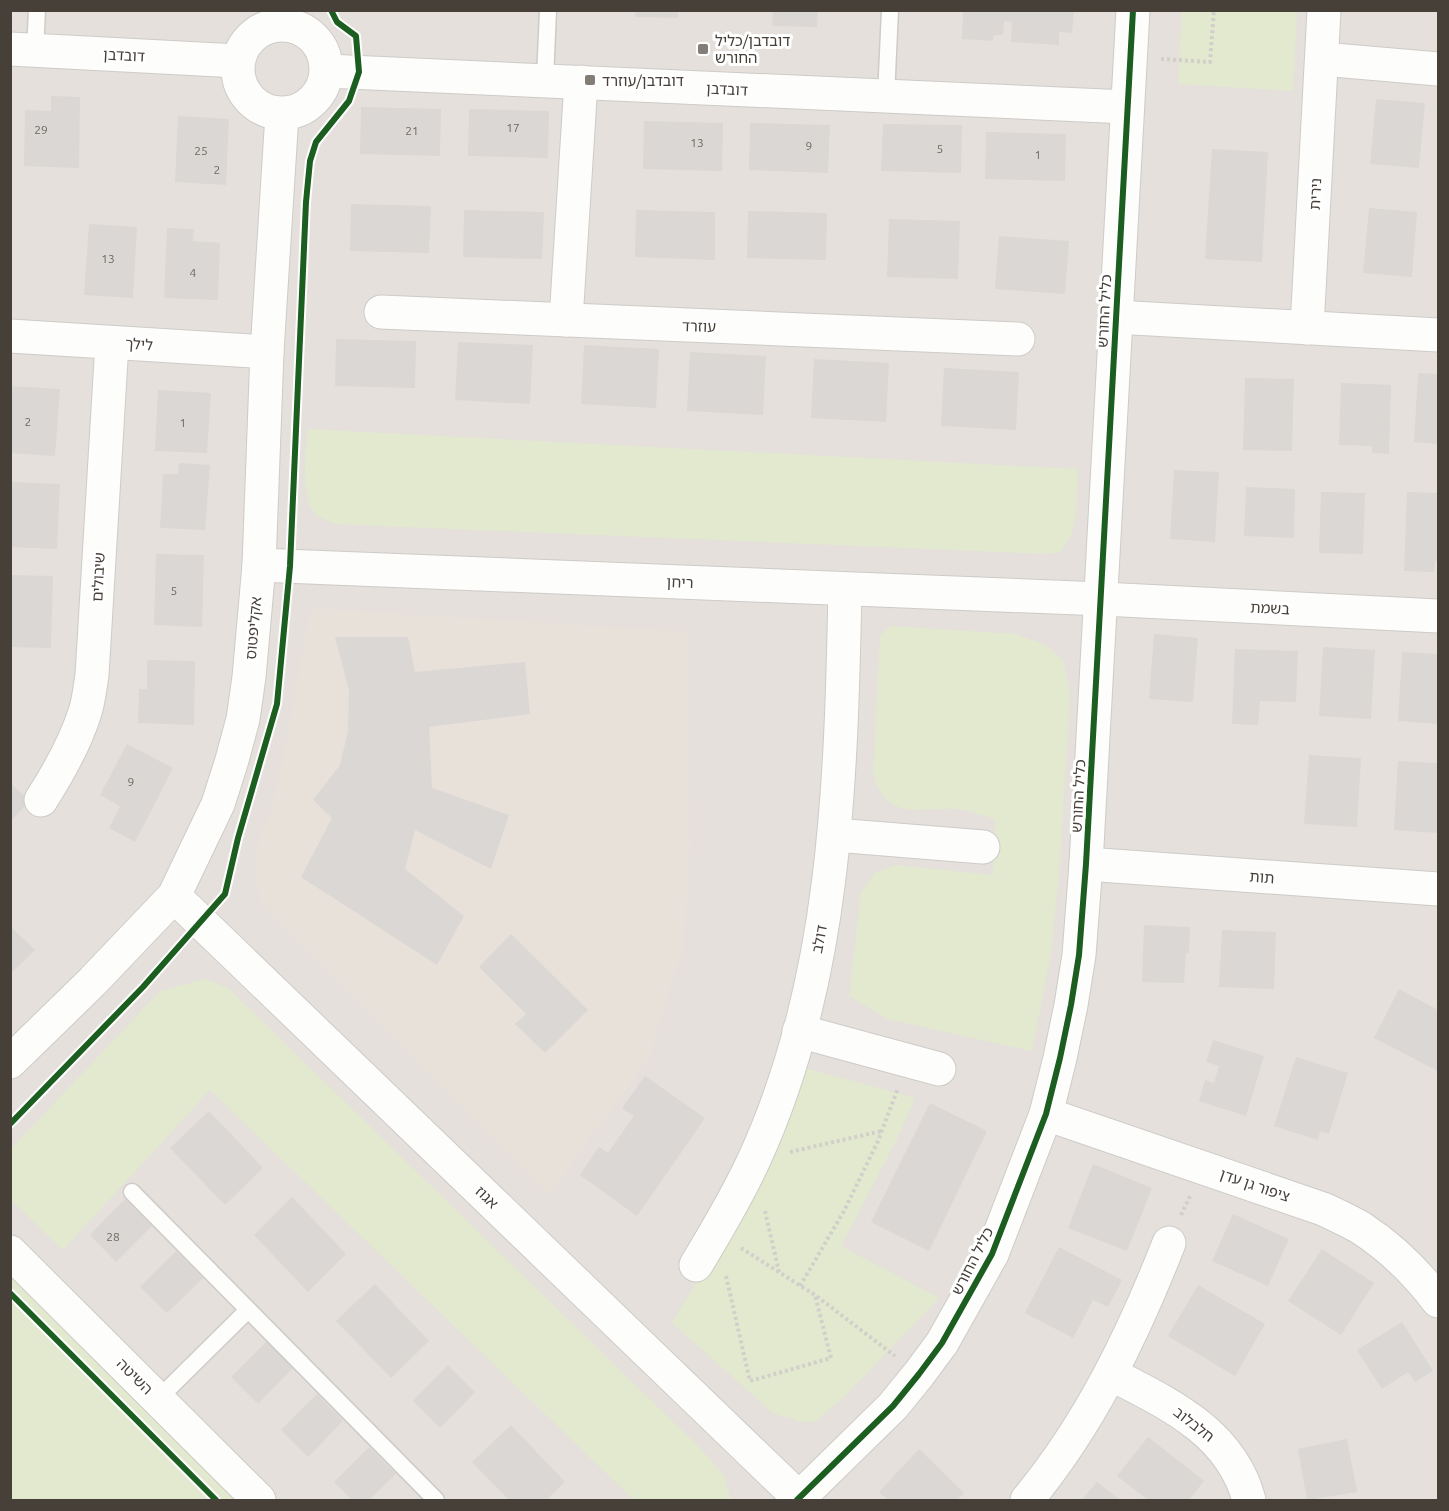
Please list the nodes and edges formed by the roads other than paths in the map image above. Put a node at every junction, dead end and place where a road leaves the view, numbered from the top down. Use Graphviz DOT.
graph roads {
  1 [pos="37,10"];
  2 [pos="549,10"];
  3 [pos="890,10"];
  4 [pos="1133,10"];
  5 [pos="1324,10"];
  6 [pos="291,18"];
  7 [pos="23,50"];
  8 [pos="1322,59"];
  9 [pos="238,61"];
  10 [pos="1438,69"];
  11 [pos="327,71"];
  12 [pos="545,80"];
  13 [pos="581,82"];
  14 [pos="886,96"];
  15 [pos="1127,107"];
  16 [pos="282,114"];
  17 [pos="381,312"];
  18 [pos="1115,317"];
  19 [pos="566,320"];
  20 [pos="1307,328"];
  21 [pos="1438,335"];
  22 [pos="10,336"];
  23 [pos="1018,339"];
  24 [pos="112,343"];
  25 [pos="267,352"];
  26 [pos="259,566"];
  27 [pos="845,589"];
  28 [pos="1102,599"];
  29 [pos="1438,616"];
  30 [pos="40,800"];
  31 [pos="835,835"];
  32 [pos="983,847"];
  33 [pos="1086,864"];
  34 [pos="1438,889"];
  35 [pos="174,896"];
  36 [pos="799,1031"];
  37 [pos="12,1058"];
  38 [pos="924,1065"];
  39 [pos="1046,1114"];
  40 [pos="132,1192"];
  41 [pos="1169,1243"];
  42 [pos="10,1252"];
  43 [pos="696,1265"];
  44 [pos="1438,1301"];
  45 [pos="248,1310"];
  46 [pos="1111,1374"];
  47 [pos="158,1399"];
  48 [pos="798,1499"];
  49 [pos="259,1500"];
  50 [pos="436,1500"];
  51 [pos="1027,1500"];
  52 [pos="1249,1500"];
  1 -- 7 [label="lane"];
  2 -- 12 [label="lane"];
  3 -- 14 [label="lane"];
  4 -- 15 [label="street, כליל החורש"];
  5 -- 8 [label="street, נירית"];
  6 -- 9 [label="street"];
  6 -- 11 [label="street"];
  7 -- 9 [label="street, דובדבן"];
  8 -- 10 [label="street"];
  8 -- 20 [label="street, נירית"];
  9 -- 16 [label="street"];
  11 -- 12 [label="street, דובדבן"];
  11 -- 16 [label="street"];
  12 -- 13 [label="street, דובדבן"];
  13 -- 14 [label="street, דובדבן"];
  13 -- 19 [label="street"];
  14 -- 15 [label="street, דובדבן"];
  15 -- 18 [label="street, כליל החורש"];
  16 -- 25 [label="street, אקליפטוס"];
  17 -- 19 [label="street, עוזרד"];
  18 -- 20 [label="street"];
  18 -- 28 [label="street, כליל החורש"];
  19 -- 23 [label="street, עוזרד"];
  20 -- 21 [label="street"];
  22 -- 24 [label="street, לילך"];
  24 -- 25 [label="street, לילך"];
  24 -- 30 [label="street, שיבולים"];
  25 -- 26 [label="street, אקליפטוס"];
  26 -- 27 [label="street, ריחן"];
  26 -- 35 [label="street, אקליפטוס"];
  27 -- 28 [label="street, ריחן"];
  27 -- 31 [label="street, דולב"];
  28 -- 29 [label="street, בשמת"];
  28 -- 33 [label="street, כליל החורש"];
  31 -- 32 [label="street"];
  31 -- 36 [label="street, דולב"];
  33 -- 34 [label="street, תות"];
  33 -- 39 [label="street, כליל החורש"];
  35 -- 37 [label="street, אקליפטוס"];
  35 -- 48 [label="street, אגוז"];
  36 -- 38 [label="street"];
  36 -- 43 [label="street, דולב"];
  39 -- 44 [label="street, ציפור גן עדן"];
  39 -- 48 [label="street, כליל החורש"];
  40 -- 45 [label="lane"];
  41 -- 46 [label="street"];
  42 -- 47 [label="street, השיטה"];
  45 -- 47 [label="lane"];
  45 -- 50 [label="lane"];
  46 -- 51 [label="street"];
  46 -- 52 [label="street, חלבלוב"];
  47 -- 49 [label="street, השיטה"];
}
